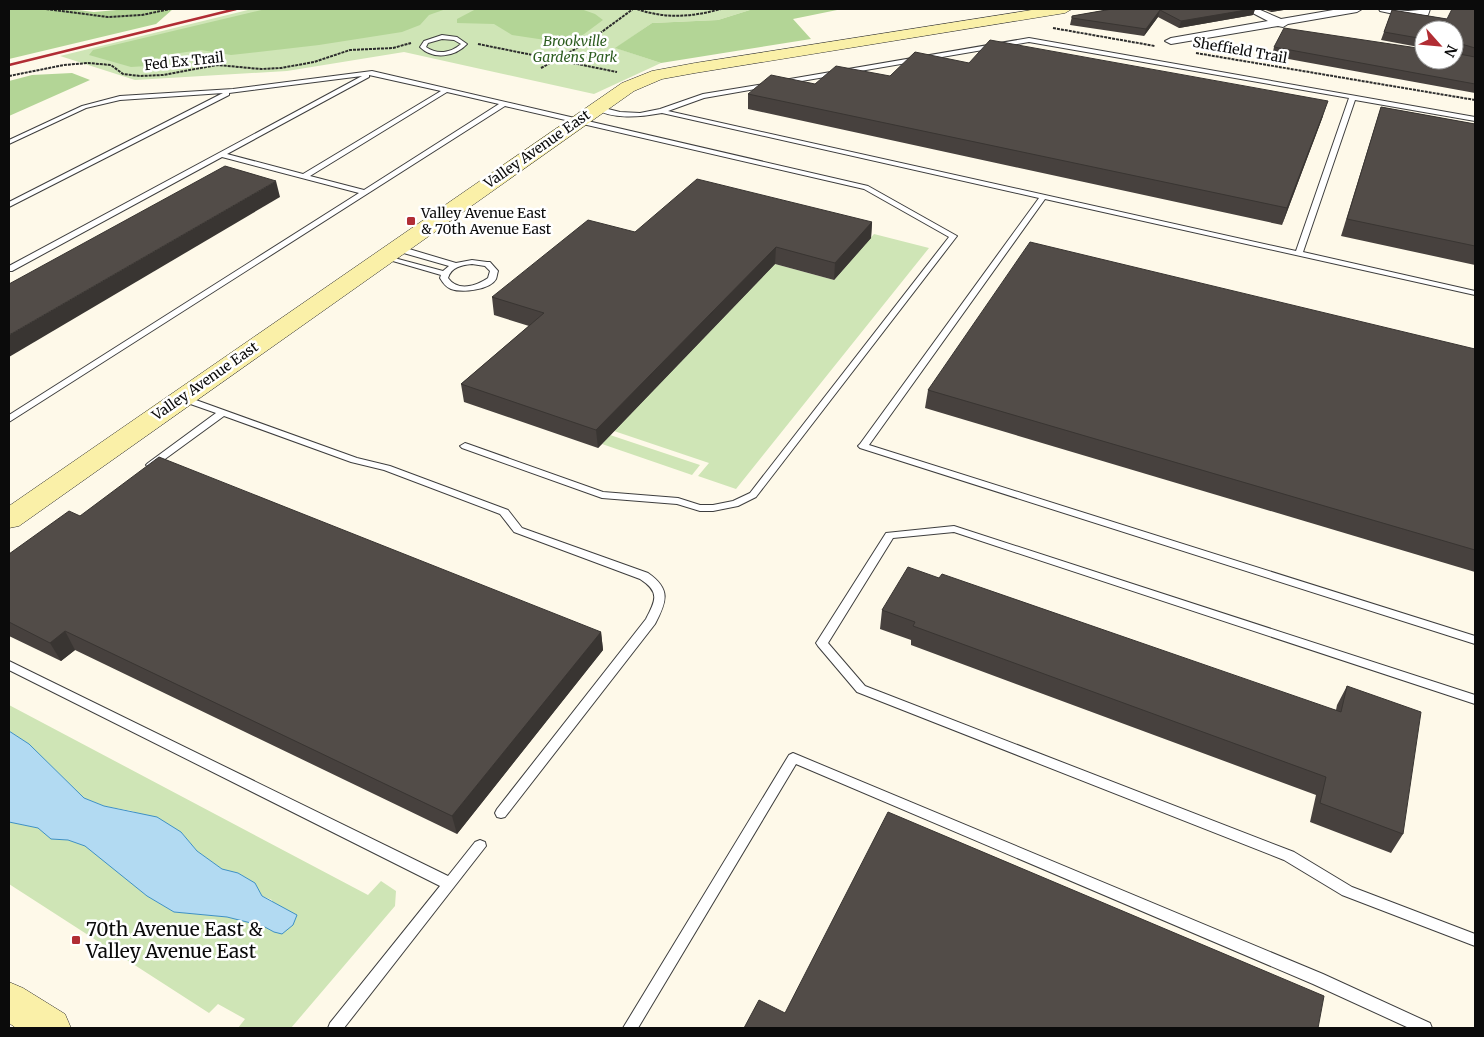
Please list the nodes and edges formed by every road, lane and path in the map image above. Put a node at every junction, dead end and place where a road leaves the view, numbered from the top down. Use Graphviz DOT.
graph roads {
  1 [pos="46,9"];
  2 [pos="170,9"];
  3 [pos="633,9"];
  4 [pos="637,9"];
  5 [pos="721,9"];
  6 [pos="1250,9"];
  7 [pos="1357,9"];
  8 [pos="1384,9"];
  9 [pos="1425,9"];
  10 [pos="1052,14"];
  11 [pos="1280,22"];
  12 [pos="1300,31"];
  13 [pos="475,41"];
  14 [pos="413,42"];
  15 [pos="1166,44"];
  16 [pos="425,50"];
  17 [pos="1189,52"];
  18 [pos="555,60"];
  19 [pos="542,68"];
  20 [pos="372,74"];
  21 [pos="9,76"];
  22 [pos="645,80"];
  23 [pos="446,90"];
  24 [pos="233,91"];
  25 [pos="1352,98"];
  26 [pos="1475,100"];
  27 [pos="504,103"];
  28 [pos="596,108"];
  29 [pos="661,111"];
  30 [pos="578,120"];
  31 [pos="1475,120"];
  32 [pos="9,142"];
  33 [pos="222,155"];
  34 [pos="304,176"];
  35 [pos="365,192"];
  36 [pos="1044,196"];
  37 [pos="9,205"];
  38 [pos="389,252"];
  39 [pos="1299,254"];
  40 [pos="456,265"];
  41 [pos="9,270"];
  42 [pos="445,274"];
  43 [pos="1475,293"];
  44 [pos="182,398"];
  45 [pos="223,413"];
  46 [pos="9,419"];
  47 [pos="465,446"];
  48 [pos="144,471"];
  49 [pos="9,519"];
  50 [pos="1475,640"];
  51 [pos="9,665"];
  52 [pos="1475,699"];
  53 [pos="501,814"];
  54 [pos="480,846"];
  55 [pos="450,884"];
  56 [pos="1475,940"];
  57 [pos="9,1001"];
  58 [pos="51,1028"];
  59 [pos="335,1028"];
  60 [pos="630,1028"];
  61 [pos="1425,1028"];
  1 -- 2 [label="path"];
  3 -- 18 [label="path"];
  4 -- 5 [label="path"];
  6 -- 11 [label="street"];
  7 -- 11 [label="street"];
  8 -- 9 [label="street"];
  10 -- 15 [label="path"];
  10 -- 22 [label="main road, Valley Avenue East"];
  11 -- 12 [label="street"];
  11 -- 15 [label="street"];
  13 -- 18 [label="path"];
  14 -- 21 [label="path, Fed Ex Trail"];
  16 -- 16 [label="lane"];
  17 -- 26 [label="path, Sheffield Trail"];
  18 -- 19 [label="path"];
  18 -- 22 [label="path"];
  20 -- 23 [label="lane"];
  20 -- 24 [label="lane"];
  20 -- 33 [label="lane"];
  22 -- 28 [label="main road, Valley Avenue East"];
  23 -- 27 [label="lane"];
  23 -- 34 [label="lane"];
  24 -- 32 [label="lane"];
  24 -- 37 [label="lane"];
  25 -- 29 [label="lane"];
  25 -- 31 [label="lane"];
  25 -- 39 [label="lane"];
  27 -- 30 [label="lane"];
  27 -- 35 [label="lane"];
  28 -- 29 [label="lane"];
  28 -- 30 [label="main road, Valley Avenue East"];
  29 -- 36 [label="lane"];
  30 -- 38 [label="main road, Valley Avenue East"];
  30 -- 47 [label="lane"];
  33 -- 34 [label="lane"];
  33 -- 41 [label="lane"];
  34 -- 35 [label="lane"];
  35 -- 46 [label="lane"];
  36 -- 39 [label="lane"];
  36 -- 50 [label="lane"];
  38 -- 40 [label="lane"];
  38 -- 42 [label="lane"];
  38 -- 44 [label="main road, Valley Avenue East"];
  39 -- 43 [label="lane"];
  40 -- 42 [label="lane"];
  40 -- 42 [label="lane"];
  44 -- 45 [label="lane"];
  44 -- 49 [label="main road, Valley Avenue East"];
  45 -- 48 [label="lane"];
  45 -- 53 [label="lane"];
  51 -- 55 [label="lane"];
  52 -- 56 [label="lane"];
  54 -- 55 [label="lane"];
  55 -- 59 [label="lane"];
  57 -- 58 [label="main road"];
  60 -- 61 [label="lane"];
}
